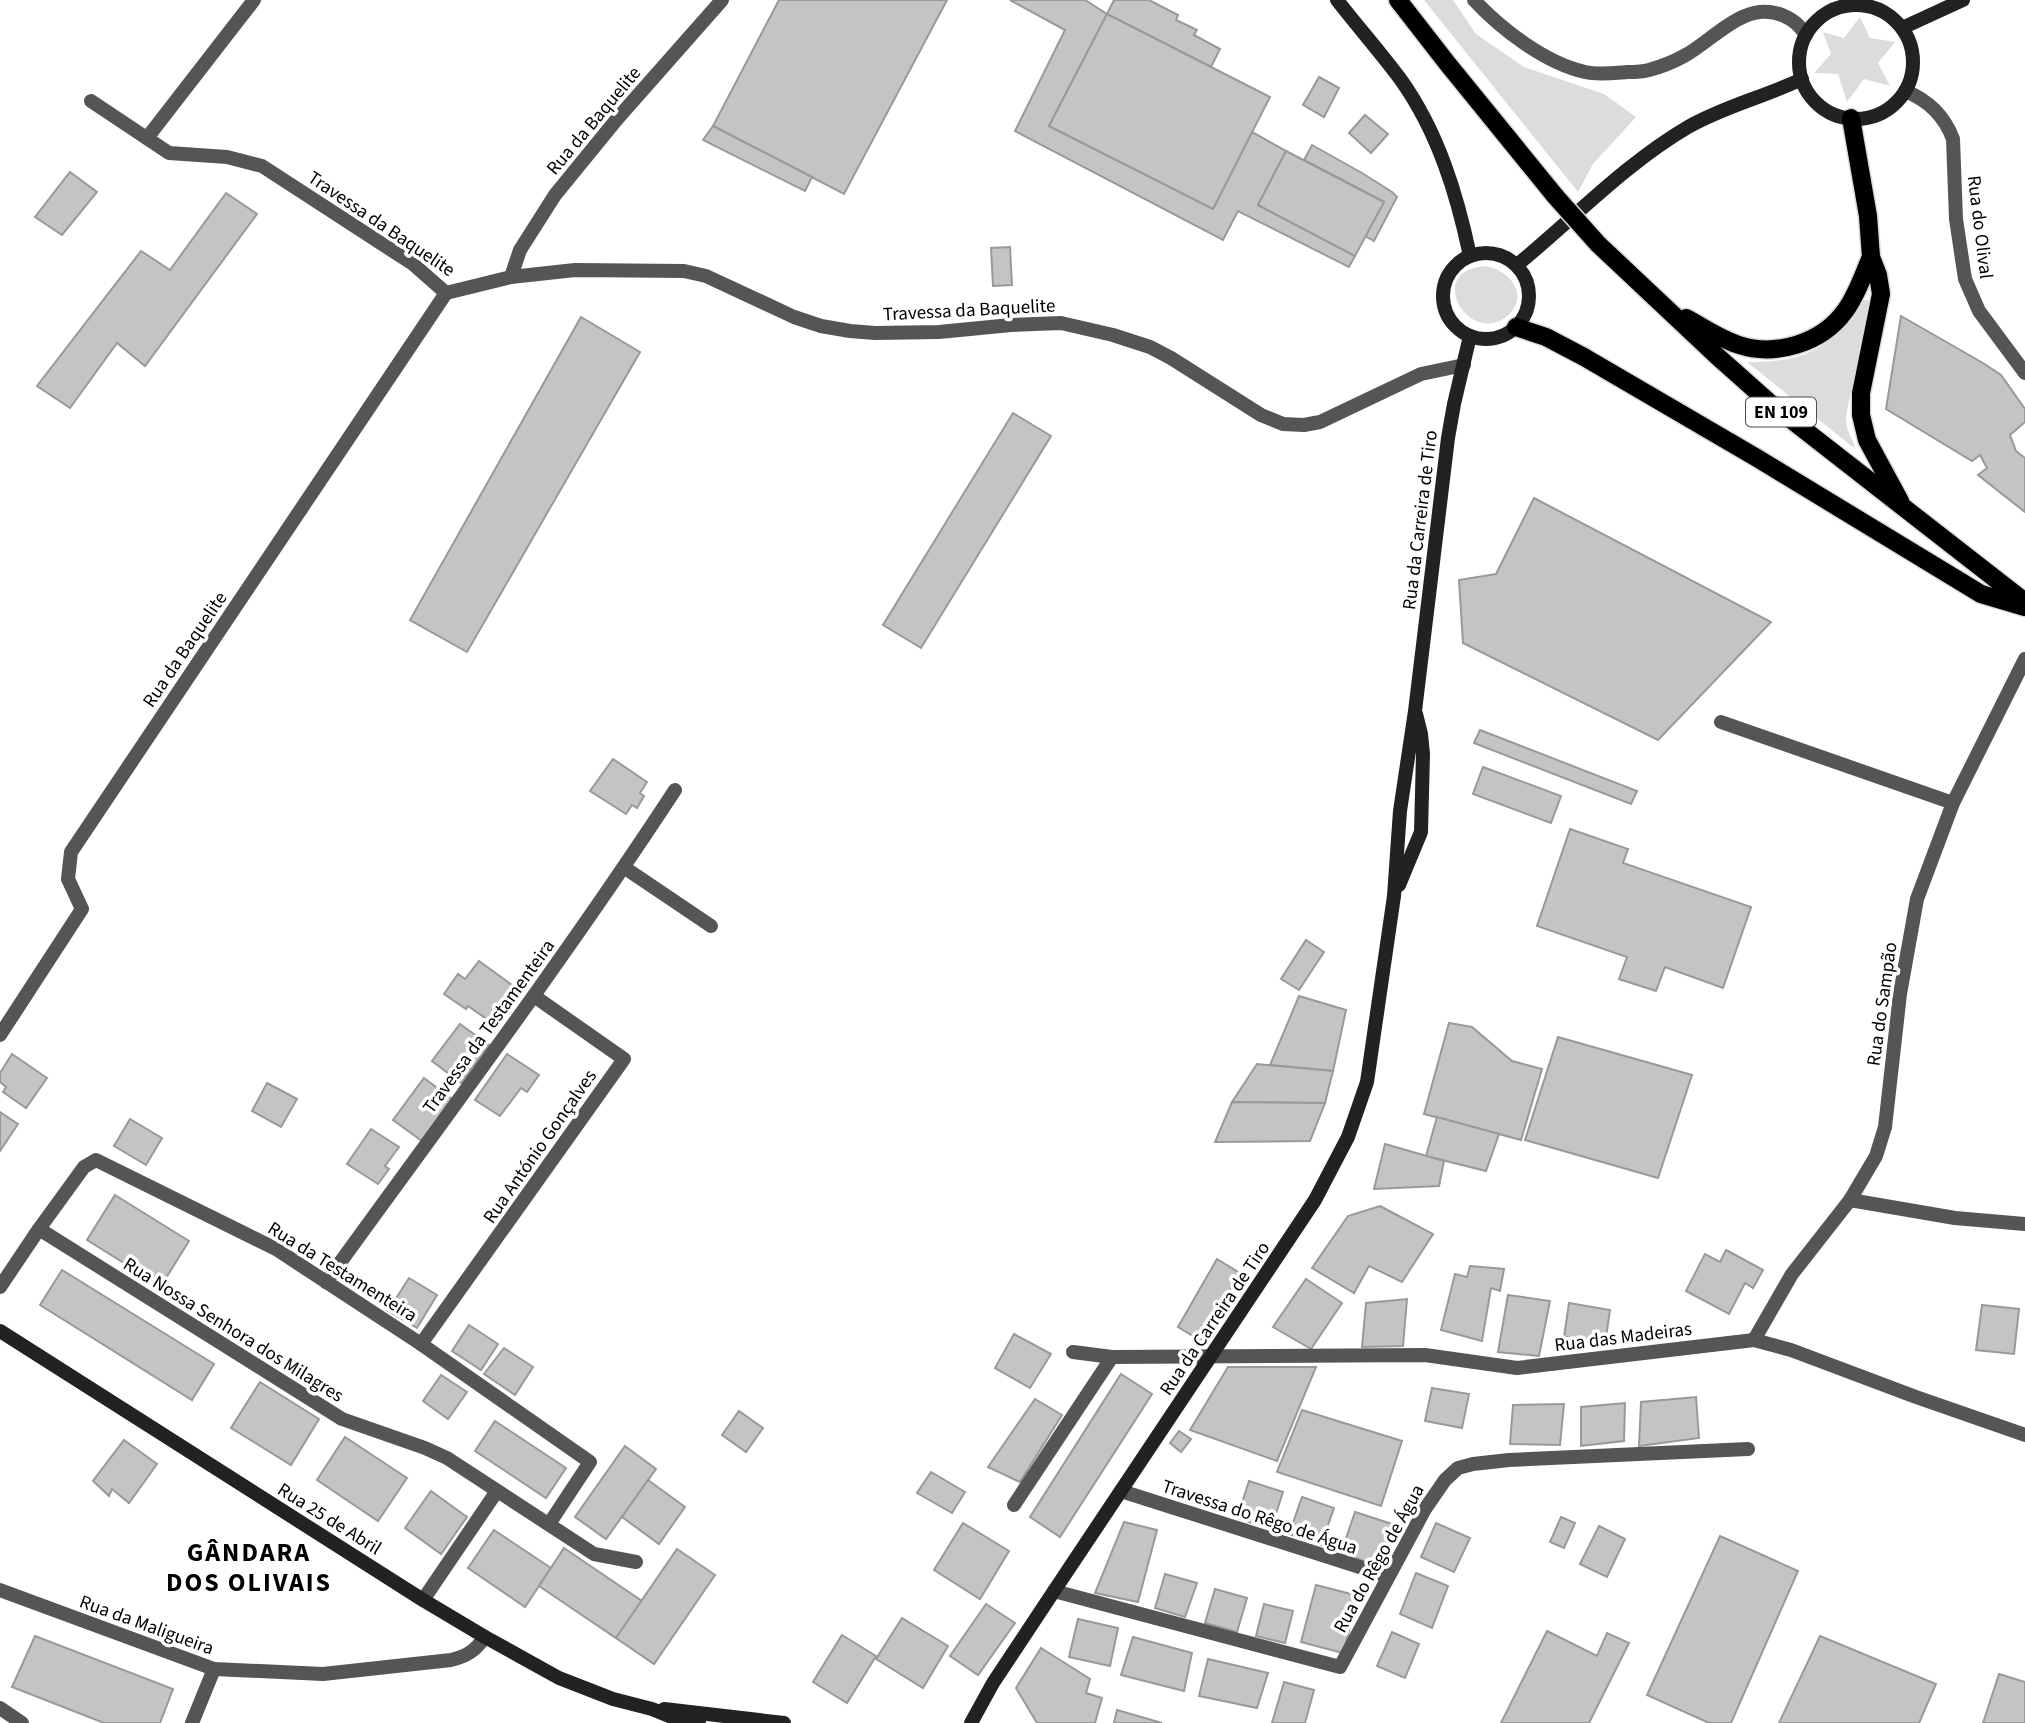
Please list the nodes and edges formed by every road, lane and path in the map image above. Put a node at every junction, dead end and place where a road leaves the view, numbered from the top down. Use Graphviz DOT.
graph roads {
  1 [pos="254,0"];
  2 [pos="722,0"];
  3 [pos="1337,0"];
  4 [pos="1398,0"];
  5 [pos="1474,0"];
  6 [pos="1963,0"];
  7 [pos="1902,28"];
  8 [pos="1805,35"];
  9 [pos="1802,79"];
  10 [pos="1905,90"];
  11 [pos="92,101"];
  12 [pos="1851,118"];
  13 [pos="146,138"];
  14 [pos="1470,256"];
  15 [pos="1871,257"];
  16 [pos="1517,265"];
  17 [pos="511,277"];
  18 [pos="446,293"];
  19 [pos="1663,306"];
  20 [pos="1516,327"];
  21 [pos="1470,336"];
  22 [pos="1464,365"];
  23 [pos="2025,373"];
  24 [pos="1906,510"];
  25 [pos="2025,601"];
  26 [pos="2025,607"];
  27 [pos="2025,659"];
  28 [pos="2021,677"];
  29 [pos="1415,711"];
  30 [pos="1721,722"];
  31 [pos="675,790"];
  32 [pos="1953,803"];
  33 [pos="1400,811"];
  34 [pos="1421,832"];
  35 [pos="625,868"];
  36 [pos="1394,896"];
  37 [pos="711,926"];
  38 [pos="534,996"];
  39 [pos="0,1035"];
  40 [pos="1850,1200"];
  41 [pos="2025,1224"];
  42 [pos="39,1229"];
  43 [pos="326,1282"];
  44 [pos="0,1287"];
  45 [pos="0,1331"];
  46 [pos="1755,1340"];
  47 [pos="421,1344"];
  48 [pos="1073,1352"];
  49 [pos="1112,1357"];
  50 [pos="1211,1357"];
  51 [pos="2025,1435"];
  52 [pos="1748,1449"];
  53 [pos="497,1491"];
  54 [pos="1121,1492"];
  55 [pos="1014,1505"];
  56 [pos="549,1524"];
  57 [pos="636,1562"];
  58 [pos="1388,1576"];
  59 [pos="0,1590"];
  60 [pos="1054,1591"];
  61 [pos="423,1600"];
  62 [pos="485,1637"];
  63 [pos="214,1669"];
  64 [pos="0,1708"];
  65 [pos="652,1709"];
  66 [pos="22,1723"];
  67 [pos="192,1723"];
  68 [pos="699,1723"];
  69 [pos="784,1723"];
  70 [pos="971,1723"];
  1 -- 13 [label="street"];
  2 -- 17 [label="street, Rua da Baquelite"];
  3 -- 14 [label="main road"];
  4 -- 19 [label="main road, EN 109, bridge"];
  5 -- 8 [label="street"];
  6 -- 7 [label="main road"];
  7 -- 8 [label="main road"];
  7 -- 10 [label="main road"];
  8 -- 9 [label="main road"];
  9 -- 12 [label="main road"];
  9 -- 16 [label="main road"];
  10 -- 12 [label="main road"];
  10 -- 23 [label="street, Rua do Olival"];
  11 -- 13 [label="street, Travessa da Baquelite"];
  12 -- 15 [label="main road"];
  13 -- 18 [label="street, Travessa da Baquelite"];
  14 -- 16 [label="main road"];
  14 -- 21 [label="main road"];
  15 -- 19 [label="main road"];
  15 -- 24 [label="main road"];
  16 -- 20 [label="main road"];
  17 -- 18 [label="street, Travessa da Baquelite"];
  17 -- 22 [label="street, Travessa da Baquelite"];
  18 -- 39 [label="street, Rua da Baquelite"];
  19 -- 24 [label="main road, EN 109"];
  20 -- 21 [label="main road"];
  20 -- 26 [label="main road"];
  21 -- 22 [label="main road, Rua da Carreira de Tiro"];
  22 -- 29 [label="main road, Rua da Carreira de Tiro"];
  24 -- 25 [label="main road, EN 109"];
  27 -- 28 [label="street, Rua do Sampão"];
  28 -- 32 [label="street, Rua do Sampão"];
  29 -- 33 [label="main road, Rua da Carreira de Tiro"];
  29 -- 34 [label="main road, Rua da Carreira de Tiro"];
  30 -- 32 [label="street"];
  31 -- 35 [label="street, Travessa da Testamenteira"];
  32 -- 40 [label="street, Rua do Sampão"];
  33 -- 34 [label="main road"];
  33 -- 36 [label="main road, Rua da Carreira de Tiro"];
  34 -- 36 [label="main road, Rua da Carreira de Tiro"];
  35 -- 37 [label="street"];
  35 -- 38 [label="street, Travessa da Testamenteira"];
  36 -- 50 [label="main road, Rua da Carreira de Tiro"];
  38 -- 43 [label="street, Travessa da Testamenteira"];
  38 -- 47 [label="street, Rua António Gonçalves"];
  40 -- 41 [label="street"];
  40 -- 46 [label="street, Rua do Sampão"];
  42 -- 43 [label="street, Rua da Testamenteira"];
  42 -- 44 [label="street, Rua da Testamenteira"];
  42 -- 53 [label="street, Rua Nossa Senhora dos Milagres"];
  43 -- 47 [label="street, Rua da Testamenteira"];
  45 -- 61 [label="main road, Rua 25 de Abril"];
  46 -- 50 [label="street, Rua das Madeiras"];
  46 -- 51 [label="street, Rua das Madeiras"];
  47 -- 56 [label="street, Rua da Testamenteira"];
  48 -- 49 [label="street, Rua das Madeiras"];
  49 -- 50 [label="street, Rua das Madeiras"];
  49 -- 55 [label="street"];
  50 -- 54 [label="main road, Rua da Carreira de Tiro"];
  52 -- 58 [label="street, Rua do Rêgo de Água"];
  53 -- 56 [label="street, Rua Nossa Senhora dos Milagres"];
  53 -- 61 [label="street"];
  54 -- 58 [label="street, Travessa do Rêgo de Água"];
  54 -- 60 [label="main road, Rua da Carreira de Tiro"];
  56 -- 57 [label="street, Rua Nossa Senhora dos Milagres"];
  58 -- 60 [label="street, Rua do Rêgo de Água"];
  59 -- 63 [label="street, Rua da Maligueira"];
  60 -- 70 [label="main road, Rua da Carreira de Tiro"];
  61 -- 62 [label="main road, Rua 25 de Abril"];
  62 -- 63 [label="street, Rua da Maligueira"];
  62 -- 65 [label="main road, Rua 25 de Abril"];
  63 -- 67 [label="street"];
  64 -- 66 [label="street"];
  65 -- 68 [label="main road, Rua 25 de Abril"];
  65 -- 69 [label="main road, Rua 25 de Abril"];
}
